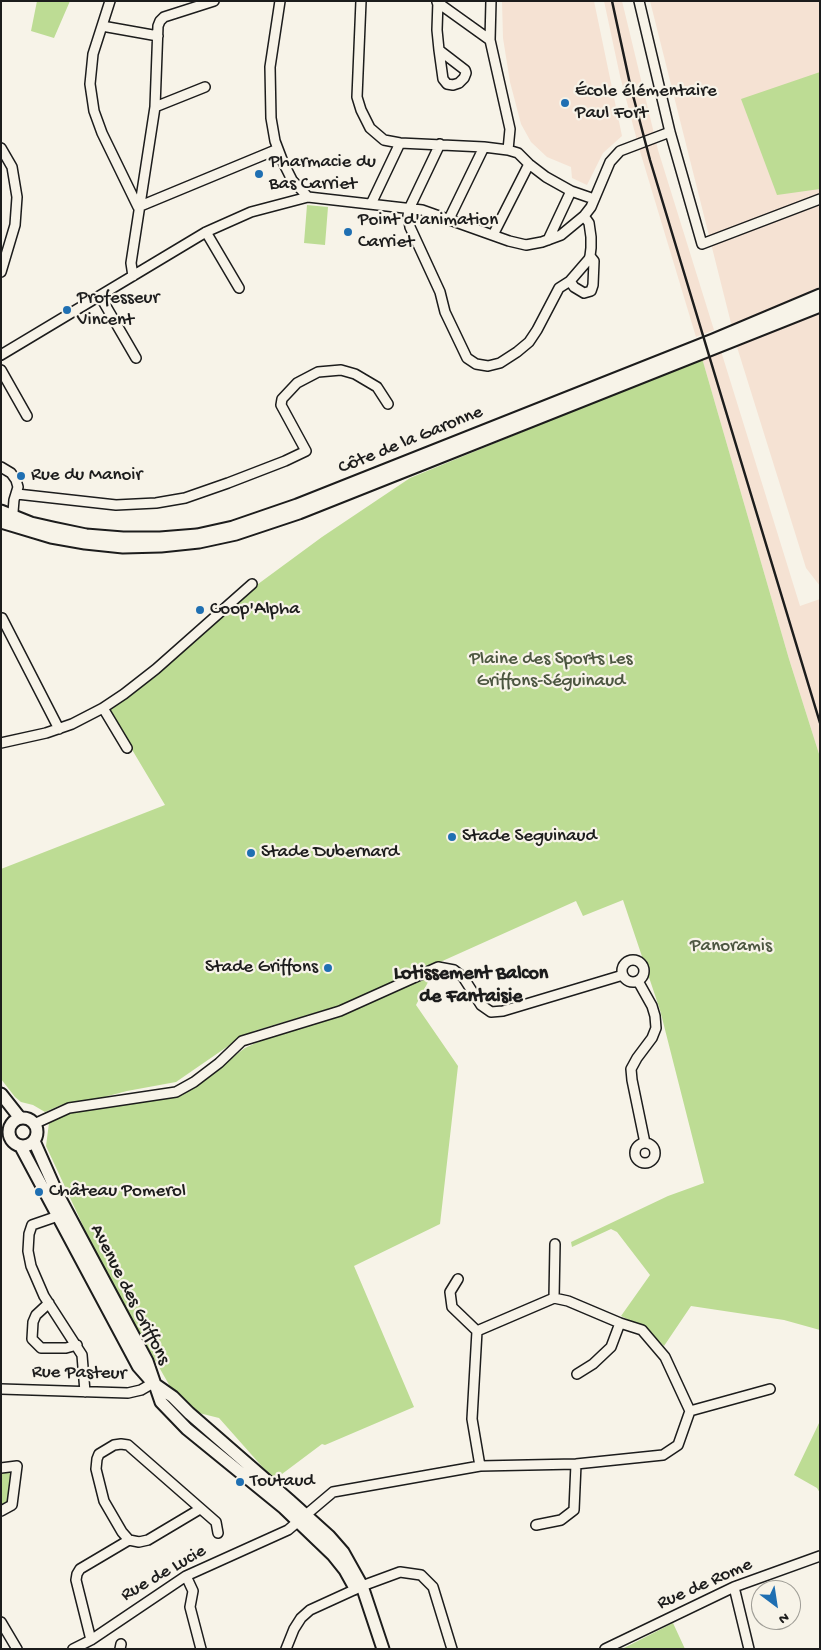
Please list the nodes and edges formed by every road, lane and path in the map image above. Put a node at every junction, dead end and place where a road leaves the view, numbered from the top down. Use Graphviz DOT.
graph roads {
  1 [pos="110,1"];
  2 [pos="214,1"];
  3 [pos="280,1"];
  4 [pos="361,1"];
  5 [pos="491,1"];
  6 [pos="639,1"];
  7 [pos="438,2"];
  8 [pos="102,26"];
  9 [pos="158,36"];
  10 [pos="490,40"];
  11 [pos="439,50"];
  12 [pos="204,87"];
  13 [pos="155,107"];
  14 [pos="670,132"];
  15 [pos="400,143"];
  16 [pos="440,144"];
  17 [pos="484,147"];
  18 [pos="1,148"];
  19 [pos="278,150"];
  20 [pos="508,150"];
  21 [pos="528,164"];
  22 [pos="571,191"];
  23 [pos="308,197"];
  24 [pos="594,199"];
  25 [pos="820,199"];
  26 [pos="371,204"];
  27 [pos="138,207"];
  28 [pos="409,209"];
  29 [pos="584,216"];
  30 [pos="450,219"];
  31 [pos="206,232"];
  32 [pos="493,235"];
  33 [pos="548,240"];
  34 [pos="590,256"];
  35 [pos="1,272"];
  36 [pos="132,276"];
  37 [pos="570,281"];
  38 [pos="239,288"];
  39 [pos="820,295"];
  40 [pos="100,296"];
  41 [pos="820,306"];
  42 [pos="1,355"];
  43 [pos="136,358"];
  44 [pos="1,370"];
  45 [pos="388,404"];
  46 [pos="27,416"];
  47 [pos="1,467"];
  48 [pos="15,497"];
  49 [pos="1,507"];
  50 [pos="4,517"];
  51 [pos="252,584"];
  52 [pos="2,618"];
  53 [pos="103,708"];
  54 [pos="58,729"];
  55 [pos="1,743"];
  56 [pos="127,748"];
  57 [pos="623,976"];
  58 [pos="638,980"];
  59 [pos="1,1094"];
  60 [pos="1,1117"];
  61 [pos="20,1118"];
  62 [pos="34,1124"];
  63 [pos="9,1128"];
  64 [pos="34,1141"];
  65 [pos="645,1143"];
  66 [pos="21,1147"];
  67 [pos="46,1182"];
  68 [pos="58,1216"];
  69 [pos="555,1244"];
  70 [pos="458,1279"];
  71 [pos="554,1298"];
  72 [pos="49,1303"];
  73 [pos="620,1323"];
  74 [pos="477,1331"];
  75 [pos="77,1345"];
  76 [pos="577,1374"];
  77 [pos="153,1382"];
  78 [pos="1,1389"];
  79 [pos="770,1389"];
  80 [pos="85,1392"];
  81 [pos="690,1411"];
  82 [pos="576,1464"];
  83 [pos="480,1466"];
  84 [pos="1,1468"];
  85 [pos="200,1509"];
  86 [pos="1,1510"];
  87 [pos="301,1519"];
  88 [pos="536,1525"];
  89 [pos="218,1534"];
  90 [pos="129,1540"];
  91 [pos="820,1556"];
  92 [pos="186,1576"];
  93 [pos="734,1587"];
  94 [pos="359,1588"];
  95 [pos="1,1622"];
  96 [pos="91,1640"];
  97 [pos="17,1649"];
  98 [pos="72,1649"];
  99 [pos="201,1649"];
  100 [pos="286,1649"];
  101 [pos="375,1649"];
  102 [pos="382,1649"];
  103 [pos="452,1649"];
  104 [pos="605,1649"];
  105 [pos="750,1649"];
  1 -- 8 [label="street"];
  2 -- 9 [label="street"];
  3 -- 19 [label="street"];
  4 -- 15 [label="street"];
  5 -- 10 [label="street"];
  6 -- 14 [label="street"];
  7 -- 10 [label="street"];
  7 -- 11 [label="street"];
  8 -- 9 [label="street"];
  8 -- 27 [label="street"];
  9 -- 13 [label="street"];
  10 -- 20 [label="street"];
  12 -- 13 [label="street"];
  13 -- 27 [label="street"];
  14 -- 24 [label="street"];
  14 -- 25 [label="street"];
  15 -- 16 [label="street"];
  15 -- 26 [label="street"];
  16 -- 17 [label="street"];
  16 -- 28 [label="street"];
  17 -- 20 [label="street"];
  17 -- 30 [label="street"];
  18 -- 35 [label="street"];
  19 -- 23 [label="street"];
  19 -- 27 [label="street"];
  20 -- 21 [label="street"];
  21 -- 22 [label="street"];
  21 -- 32 [label="street"];
  22 -- 24 [label="street"];
  22 -- 33 [label="street"];
  23 -- 26 [label="street"];
  23 -- 31 [label="street"];
  24 -- 29 [label="street"];
  26 -- 28 [label="street"];
  27 -- 36 [label="street"];
  28 -- 30 [label="street"];
  28 -- 37 [label="street"];
  29 -- 33 [label="street"];
  29 -- 34 [label="street"];
  30 -- 32 [label="street"];
  31 -- 36 [label="street"];
  31 -- 38 [label="street"];
  32 -- 33 [label="street"];
  34 -- 37 [label="street"];
  34 -- 37 [label="street"];
  36 -- 40 [label="street"];
  39 -- 50 [label="main road, Côte de la Garonne"];
  40 -- 42 [label="street"];
  40 -- 43 [label="street"];
  41 -- 50 [label="main road, Côte de la Garonne"];
  44 -- 46 [label="street"];
  45 -- 48 [label="street"];
  47 -- 48 [label="street"];
  48 -- 49 [label="street"];
  48 -- 50 [label="street"];
  51 -- 53 [label="street"];
  52 -- 54 [label="street"];
  53 -- 54 [label="street"];
  53 -- 56 [label="street"];
  54 -- 55 [label="street"];
  57 -- 58 [label="street"];
  57 -- 58 [label="street"];
  57 -- 62 [label="street"];
  58 -- 65 [label="street"];
  59 -- 61 [label="main road"];
  60 -- 63 [label="main road"];
  61 -- 62 [label="main road"];
  61 -- 63 [label="main road"];
  62 -- 64 [label="main road"];
  63 -- 66 [label="main road"];
  64 -- 66 [label="main road"];
  64 -- 67 [label="main road, Avenue des Griffons"];
  66 -- 67 [label="main road, Avenue des Griffons"];
  67 -- 68 [label="main road, Avenue des Griffons"];
  67 -- 77 [label="main road, Avenue des Griffons"];
  68 -- 72 [label="street"];
  68 -- 77 [label="main road, Avenue des Griffons"];
  69 -- 71 [label="street"];
  70 -- 74 [label="street"];
  71 -- 73 [label="street"];
  71 -- 74 [label="street"];
  72 -- 75 [label="street"];
  72 -- 75 [label="street"];
  73 -- 76 [label="street"];
  73 -- 81 [label="street"];
  74 -- 83 [label="street"];
  75 -- 80 [label="street"];
  77 -- 80 [label="street, Rue Pasteur"];
  77 -- 87 [label="main road"];
  78 -- 80 [label="street, Rue Pasteur"];
  79 -- 81 [label="street"];
  81 -- 82 [label="street, Rue de Lucie"];
  82 -- 83 [label="street, Rue de Lucie"];
  82 -- 88 [label="street"];
  83 -- 87 [label="street, Rue de Lucie"];
  84 -- 86 [label="street"];
  85 -- 89 [label="street"];
  85 -- 90 [label="street"];
  85 -- 90 [label="street"];
  87 -- 92 [label="street, Rue de Lucie"];
  87 -- 94 [label="main road"];
  90 -- 96 [label="street"];
  91 -- 93 [label="street, Rue de Rome"];
  92 -- 96 [label="street, Rue de Lucie"];
  92 -- 99 [label="street"];
  93 -- 104 [label="street, Rue de Rome"];
  93 -- 105 [label="street"];
  94 -- 100 [label="street"];
  94 -- 101 [label="main road"];
  94 -- 102 [label="main road"];
  94 -- 103 [label="street"];
  95 -- 97 [label="street"];
  96 -- 98 [label="street, Rue de Lucie"];
}
